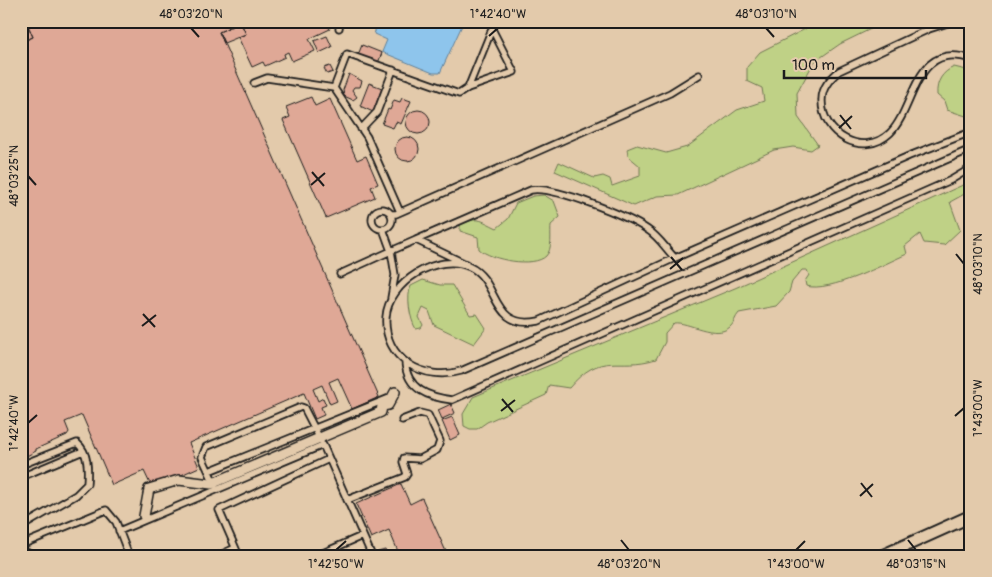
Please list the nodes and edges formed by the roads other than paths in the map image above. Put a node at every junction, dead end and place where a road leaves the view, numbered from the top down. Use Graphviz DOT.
graph roads {
  1 [pos="340,21"];
  2 [pos="495,21"];
  3 [pos="954,21"];
  4 [pos="339,28"];
  5 [pos="492,29"];
  6 [pos="971,59"];
  7 [pos="392,70"];
  8 [pos="699,75"];
  9 [pos="254,83"];
  10 [pos="334,88"];
  11 [pos="468,88"];
  12 [pos="361,129"];
  13 [pos="971,132"];
  14 [pos="971,149"];
  15 [pos="971,168"];
  16 [pos="400,212"];
  17 [pos="391,214"];
  18 [pos="383,229"];
  19 [pos="416,240"];
  20 [pos="391,251"];
  21 [pos="675,258"];
  22 [pos="470,266"];
  23 [pos="340,274"];
  24 [pos="390,300"];
  25 [pos="405,362"];
  26 [pos="394,395"];
  27 [pos="402,420"];
  28 [pos="314,428"];
  29 [pos="321,441"];
  30 [pos="83,451"];
  31 [pos="329,459"];
  32 [pos="21,465"];
  33 [pos="209,471"];
  34 [pos="21,477"];
  35 [pos="215,486"];
  36 [pos="347,500"];
  37 [pos="144,516"];
  38 [pos="971,516"];
  39 [pos="21,527"];
  40 [pos="119,531"];
  41 [pos="362,536"];
  42 [pos="21,545"];
  43 [pos="337,547"];
  44 [pos="235,548"];
  45 [pos="21,549"];
  46 [pos="894,553"];
  47 [pos="33,556"];
  48 [pos="129,556"];
  49 [pos="218,556"];
  50 [pos="239,556"];
  51 [pos="316,556"];
  52 [pos="341,556"];
  53 [pos="372,556"];
  54 [pos="882,556"];
  1 -- 4 [label="lane"];
  2 -- 5 [label="lane"];
  3 -- 6 [label="lane"];
  5 -- 11 [label="lane"];
  5 -- 11 [label="lane"];
  7 -- 10 [label="lane"];
  7 -- 11 [label="lane"];
  7 -- 12 [label="lane"];
  8 -- 16 [label="lane"];
  9 -- 10 [label="lane"];
  10 -- 12 [label="lane"];
  12 -- 16 [label="lane"];
  13 -- 21 [label="lane"];
  14 -- 25 [label="lane"];
  15 -- 25 [label="lane"];
  16 -- 17 [label="lane"];
  17 -- 18 [label="lane"];
  17 -- 18 [label="lane"];
  18 -- 20 [label="lane"];
  19 -- 20 [label="lane"];
  19 -- 21 [label="lane"];
  19 -- 22 [label="lane"];
  20 -- 23 [label="lane"];
  20 -- 24 [label="lane"];
  21 -- 22 [label="lane"];
  22 -- 24 [label="lane"];
  24 -- 25 [label="lane"];
  26 -- 28 [label="lane"];
  26 -- 29 [label="street"];
  27 -- 36 [label="lane"];
  28 -- 29 [label="lane"];
  28 -- 33 [label="lane"];
  28 -- 33 [label="lane"];
  29 -- 31 [label="lane"];
  29 -- 35 [label="street"];
  30 -- 32 [label="lane"];
  30 -- 34 [label="lane"];
  30 -- 39 [label="lane"];
  31 -- 36 [label="lane"];
  31 -- 44 [label="lane"];
  33 -- 35 [label="lane"];
  35 -- 37 [label="street"];
  35 -- 40 [label="lane"];
  36 -- 41 [label="lane"];
  38 -- 46 [label="street"];
  40 -- 42 [label="lane"];
  40 -- 48 [label="lane"];
  41 -- 43 [label="lane"];
  41 -- 53 [label="lane"];
  43 -- 51 [label="lane"];
  43 -- 52 [label="lane"];
  44 -- 49 [label="lane"];
  44 -- 50 [label="lane"];
  45 -- 47 [label="lane"];
  46 -- 54 [label="street"];
}
